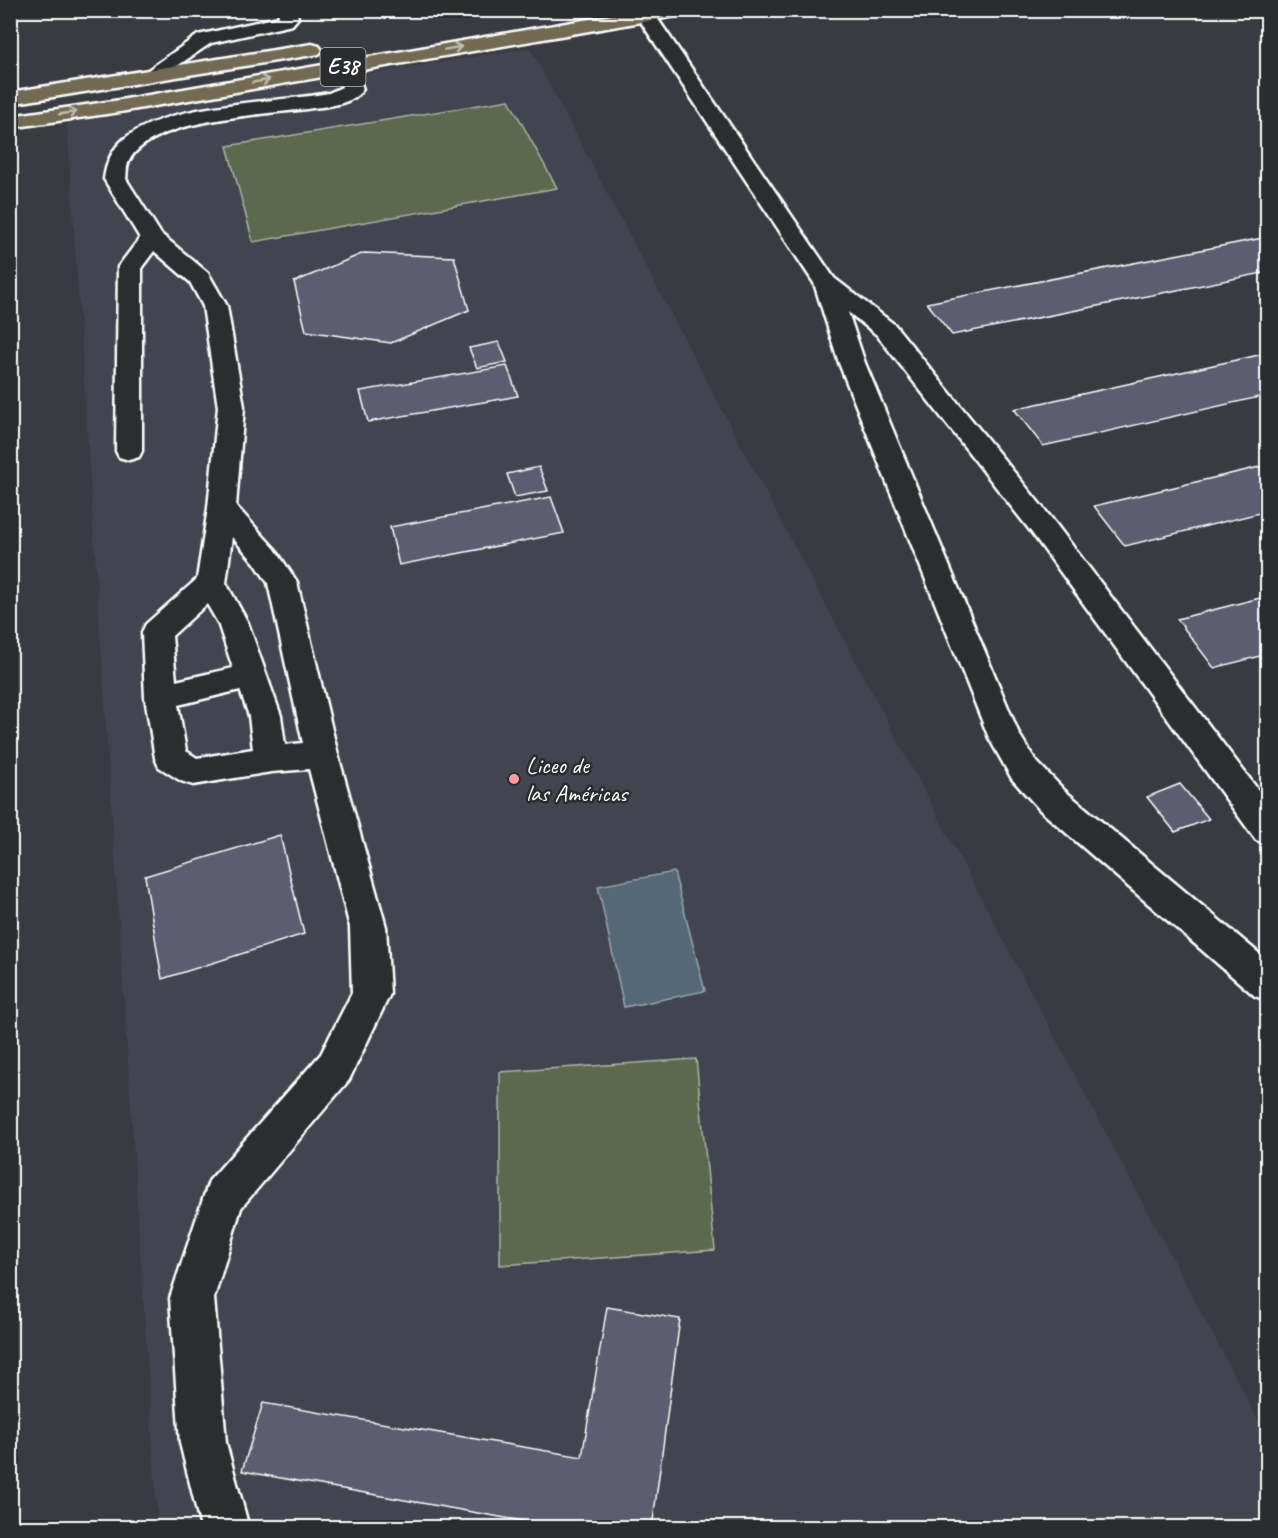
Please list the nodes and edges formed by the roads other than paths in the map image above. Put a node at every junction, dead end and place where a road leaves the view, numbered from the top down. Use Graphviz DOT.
graph roads {
  1 [pos="287,10"];
  2 [pos="676,10"];
  3 [pos="646,16"];
  4 [pos="325,48"];
  5 [pos="346,66"];
  6 [pos="151,75"];
  7 [pos="10,98"];
  8 [pos="10,122"];
  9 [pos="152,238"];
  10 [pos="826,283"];
  11 [pos="129,451"];
  12 [pos="222,508"];
  13 [pos="211,583"];
  14 [pos="251,676"];
  15 [pos="161,697"];
  16 [pos="322,755"];
  17 [pos="271,759"];
  18 [pos="1268,830"];
  19 [pos="1268,984"];
  20 [pos="225,1527"];
  1 -- 6 [label="lane"];
  2 -- 3 [label="highway, E38"];
  5 -- 3 [label="highway, E38, one-way"];
  3 -- 10 [label="lane"];
  4 -- 6 [label="highway, E38"];
  8 -- 5 [label="highway, E38, one-way"];
  5 -- 9 [label="lane"];
  6 -- 7 [label="highway, E38"];
  9 -- 11 [label="lane"];
  9 -- 12 [label="lane"];
  10 -- 18 [label="lane"];
  10 -- 19 [label="lane"];
  12 -- 13 [label="lane"];
  12 -- 16 [label="lane"];
  13 -- 14 [label="lane"];
  13 -- 15 [label="lane"];
  14 -- 15 [label="lane"];
  14 -- 17 [label="lane"];
  15 -- 17 [label="lane"];
  16 -- 17 [label="lane"];
  16 -- 20 [label="lane"];
}
